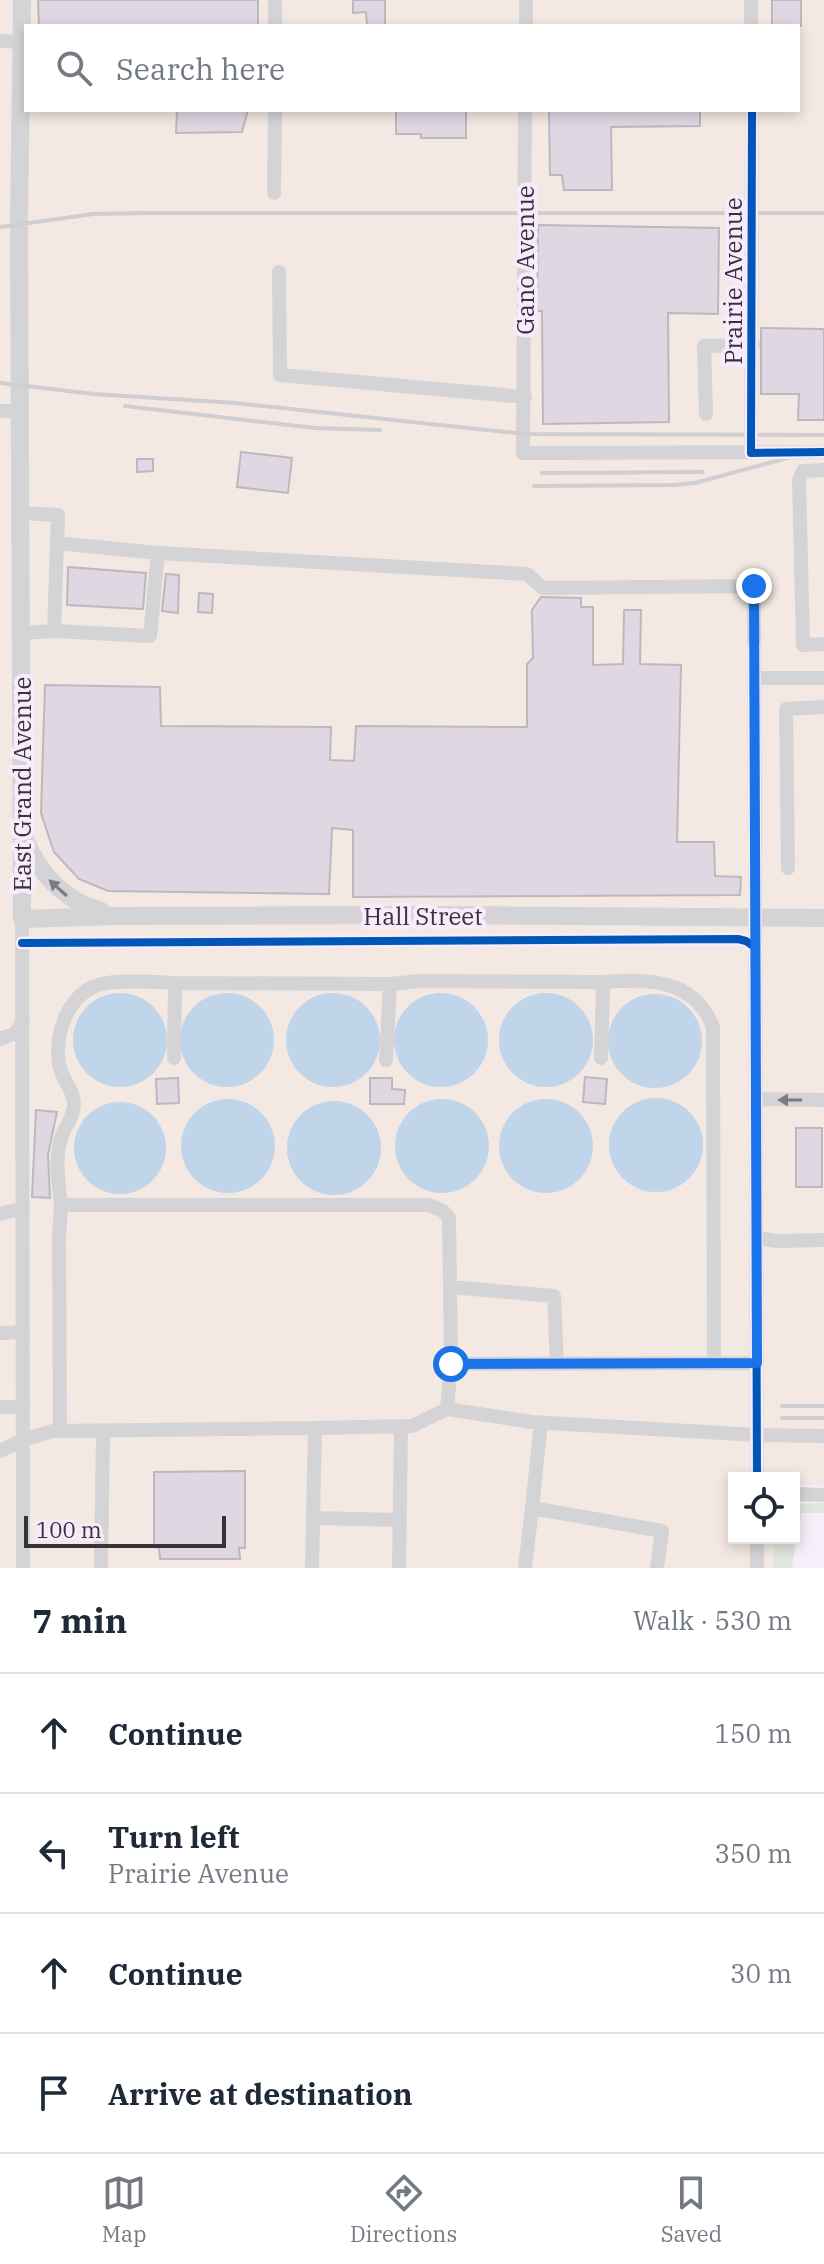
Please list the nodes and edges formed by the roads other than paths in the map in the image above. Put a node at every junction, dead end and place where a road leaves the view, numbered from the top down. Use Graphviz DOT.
graph roads {
  1 [pos="22,0"];
  2 [pos="275,0"];
  3 [pos="526,0"];
  4 [pos="751,0"];
  5 [pos="275,24"];
  6 [pos="526,24"];
  7 [pos="751,24"];
  8 [pos="0,41"];
  9 [pos="21,42"];
  10 [pos="275,112"];
  11 [pos="525,112"];
  12 [pos="752,112"];
  13 [pos="274,193"];
  14 [pos="279,272"];
  15 [pos="753,345"];
  16 [pos="524,404"];
  17 [pos="0,411"];
  18 [pos="19,411"];
  19 [pos="706,414"];
  20 [pos="824,452"];
  21 [pos="751,453"];
  22 [pos="824,470"];
  23 [pos="20,513"];
  24 [pos="57,543"];
  25 [pos="158,553"];
  26 [pos="54,631"];
  27 [pos="21,633"];
  28 [pos="824,644"];
  29 [pos="754,678"];
  30 [pos="824,678"];
  31 [pos="824,707"];
  32 [pos="23,835"];
  33 [pos="788,868"];
  34 [pos="115,916"];
  35 [pos="824,918"];
  36 [pos="22,919"];
  37 [pos="757,919"];
  38 [pos="603,982"];
  39 [pos="175,983"];
  40 [pos="390,984"];
  41 [pos="23,1018"];
  42 [pos="0,1039"];
  43 [pos="174,1058"];
  44 [pos="601,1058"];
  45 [pos="386,1060"];
  46 [pos="756,1099"];
  47 [pos="824,1100"];
  48 [pos="61,1205"];
  49 [pos="23,1208"];
  50 [pos="0,1214"];
  51 [pos="756,1238"];
  52 [pos="824,1240"];
  53 [pos="450,1287"];
  54 [pos="23,1332"];
  55 [pos="0,1333"];
  56 [pos="714,1363"];
  57 [pos="757,1363"];
  58 [pos="451,1364"];
  59 [pos="557,1364"];
  60 [pos="0,1407"];
  61 [pos="23,1407"];
  62 [pos="447,1409"];
  63 [pos="541,1423"];
  64 [pos="401,1426"];
  65 [pos="315,1428"];
  66 [pos="60,1431"];
  67 [pos="103,1431"];
  68 [pos="757,1435"];
  69 [pos="824,1436"];
  70 [pos="23,1440"];
  71 [pos="0,1451"];
  72 [pos="757,1472"];
  73 [pos="800,1494"];
  74 [pos="824,1495"];
  75 [pos="532,1508"];
  76 [pos="313,1518"];
  77 [pos="400,1520"];
  78 [pos="757,1544"];
  79 [pos="23,1568"];
  80 [pos="101,1568"];
  81 [pos="312,1568"];
  82 [pos="399,1568"];
  83 [pos="525,1568"];
  84 [pos="657,1568"];
  85 [pos="757,1568"];
  1 -- 9 [label="main road, East Grand Avenue"];
  2 -- 5 [label="street"];
  3 -- 6 [label="street"];
  4 -- 7 [label="street"];
  8 -- 9 [label="street"];
  9 -- 18 [label="main road, East Grand Avenue"];
  10 -- 13 [label="street"];
  11 -- 16 [label="street, Gano Avenue"];
  12 -- 15 [label="street, Prairie Avenue"];
  14 -- 16 [label="street"];
  15 -- 19 [label="street"];
  15 -- 21 [label="street, Prairie Avenue"];
  16 -- 21 [label="street, Gano Avenue"];
  17 -- 18 [label="street"];
  18 -- 23 [label="main road, East Grand Avenue"];
  20 -- 21 [label="street"];
  22 -- 28 [label="street"];
  23 -- 24 [label="street"];
  23 -- 27 [label="main road, East Grand Avenue"];
  24 -- 25 [label="street"];
  24 -- 26 [label="street"];
  25 -- 26 [label="street"];
  25 -- 29 [label="street"];
  26 -- 27 [label="street"];
  27 -- 32 [label="main road, East Grand Avenue"];
  29 -- 30 [label="street"];
  29 -- 37 [label="street"];
  31 -- 33 [label="street"];
  34 -- 32 [label="main road, one-way"];
  32 -- 36 [label="main road, East Grand Avenue"];
  34 -- 36 [label="main road, Hall Street"];
  34 -- 37 [label="main road, Hall Street"];
  35 -- 37 [label="main road, Hall Street"];
  36 -- 41 [label="street, East Grand Avenue"];
  37 -- 46 [label="street"];
  38 -- 40 [label="street"];
  38 -- 44 [label="street"];
  38 -- 56 [label="street"];
  39 -- 40 [label="street"];
  39 -- 43 [label="street"];
  39 -- 48 [label="street"];
  40 -- 45 [label="street"];
  41 -- 42 [label="street"];
  41 -- 49 [label="street, East Grand Avenue"];
  47 -- 46 [label="street, one-way"];
  46 -- 51 [label="street"];
  48 -- 53 [label="street"];
  48 -- 66 [label="street"];
  49 -- 50 [label="street"];
  49 -- 54 [label="street, East Grand Avenue"];
  51 -- 52 [label="street"];
  51 -- 57 [label="street"];
  53 -- 58 [label="street"];
  53 -- 59 [label="street"];
  54 -- 55 [label="street"];
  54 -- 61 [label="street, East Grand Avenue"];
  56 -- 57 [label="street"];
  56 -- 59 [label="street"];
  57 -- 68 [label="street"];
  58 -- 59 [label="street"];
  58 -- 62 [label="street"];
  60 -- 61 [label="street"];
  61 -- 70 [label="street, East Grand Avenue"];
  62 -- 63 [label="street"];
  62 -- 64 [label="street"];
  63 -- 68 [label="street"];
  63 -- 75 [label="street"];
  64 -- 65 [label="street"];
  64 -- 77 [label="street"];
  65 -- 67 [label="street"];
  65 -- 76 [label="street"];
  66 -- 67 [label="street"];
  66 -- 70 [label="street"];
  67 -- 80 [label="street"];
  68 -- 69 [label="street"];
  68 -- 72 [label="street"];
  70 -- 71 [label="street"];
  70 -- 79 [label="street, East Grand Avenue"];
  73 -- 74 [label="street"];
  75 -- 83 [label="street"];
  75 -- 84 [label="street"];
  76 -- 77 [label="street"];
  76 -- 81 [label="street"];
  77 -- 82 [label="street"];
  78 -- 85 [label="street"];
}
